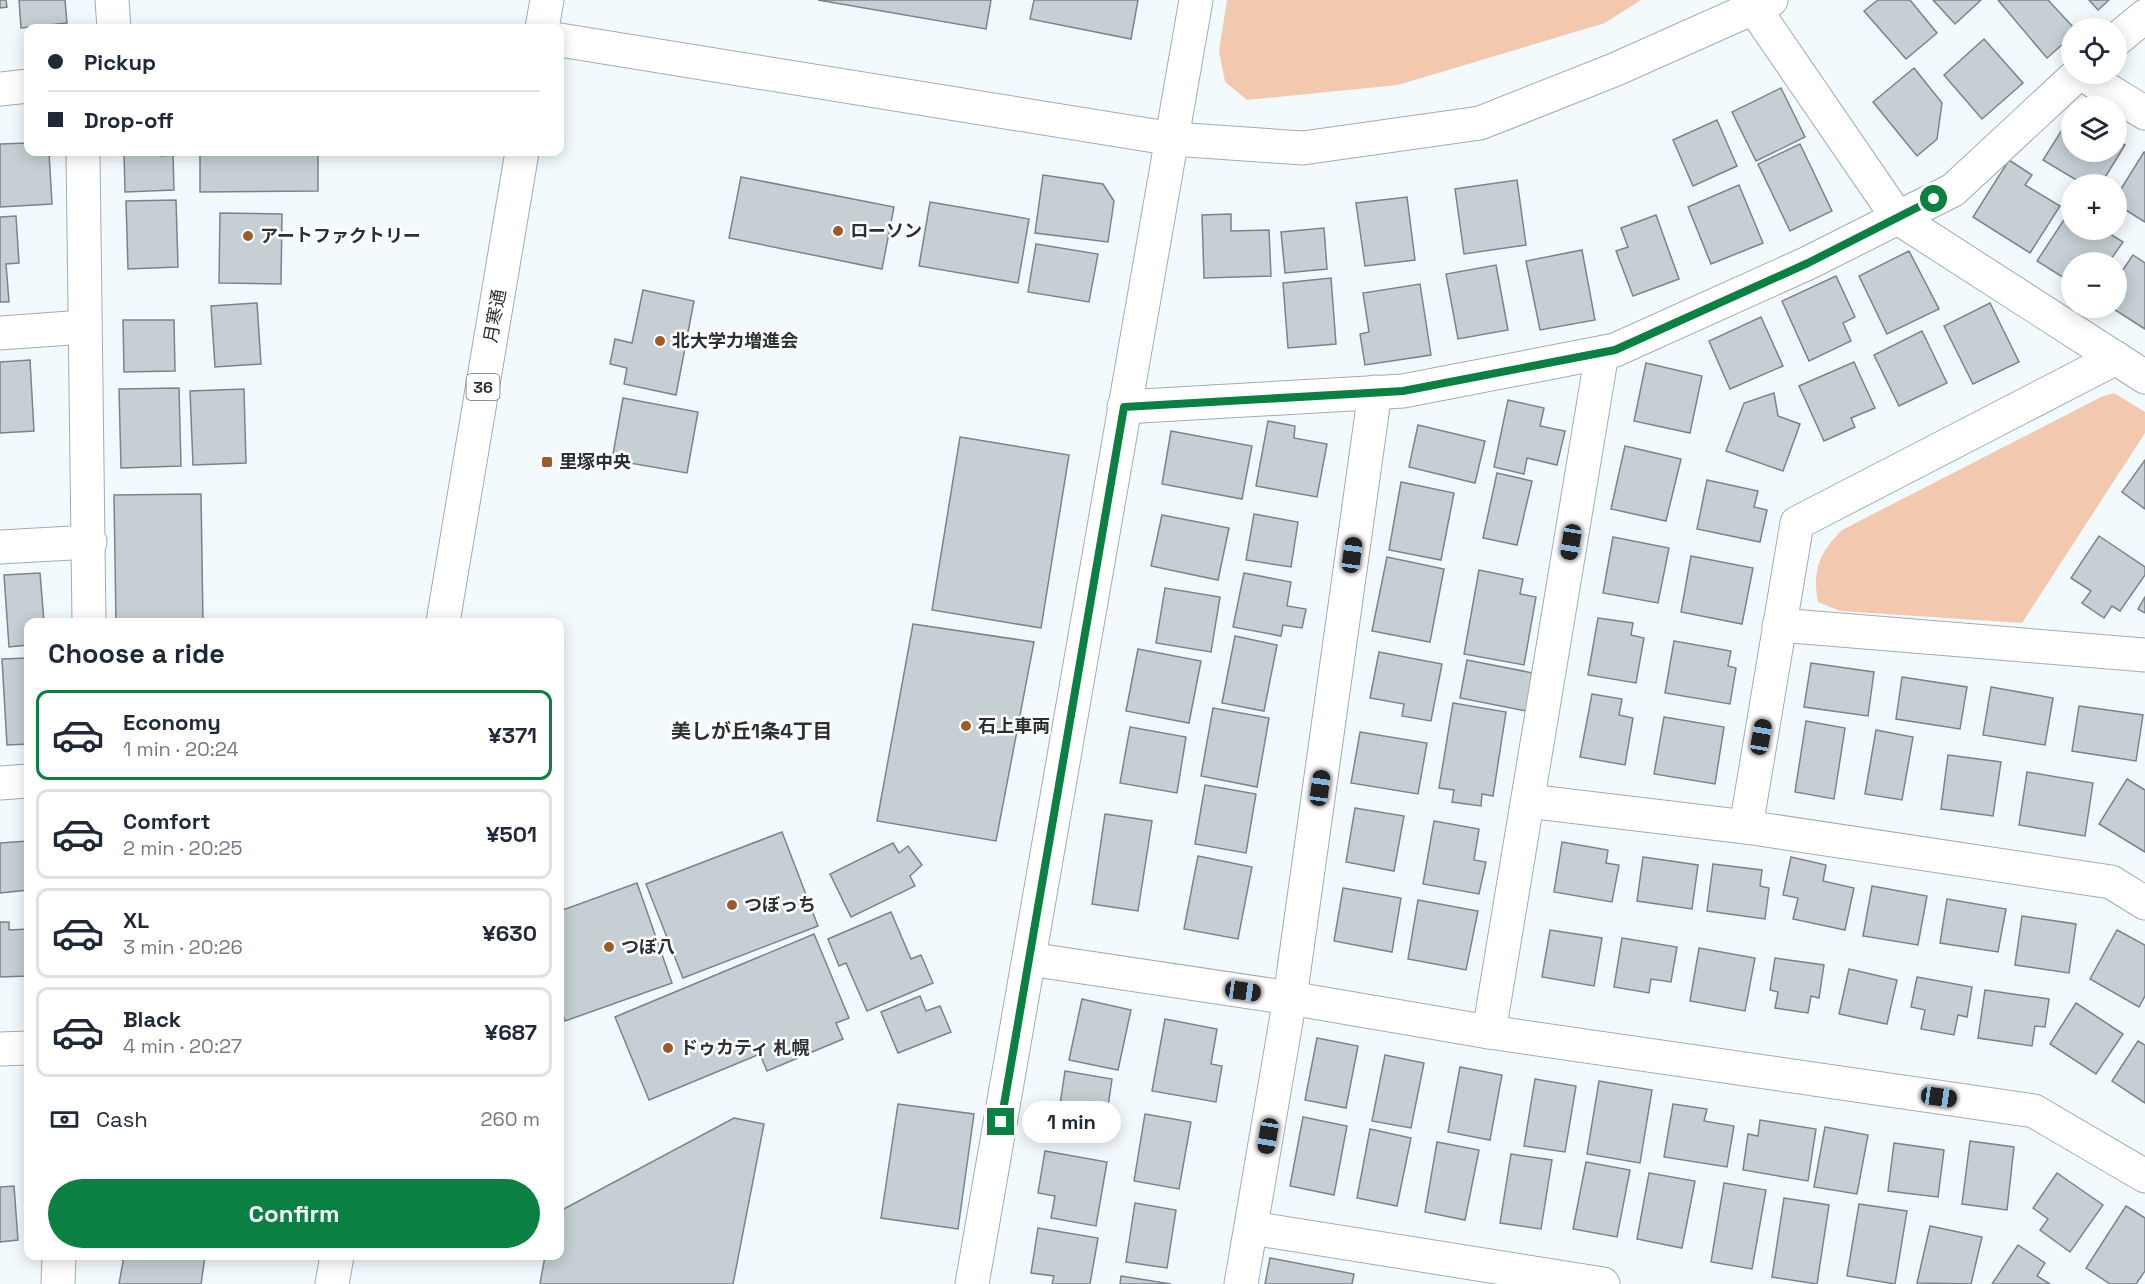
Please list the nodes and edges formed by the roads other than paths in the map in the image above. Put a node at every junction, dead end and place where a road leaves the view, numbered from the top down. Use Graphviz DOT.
graph roads {
  1 [pos="112,0"];
  2 [pos="547,0"];
  3 [pos="1196,0"];
  4 [pos="1762,4"];
  5 [pos="2145,16"];
  6 [pos="114,24"];
  7 [pos="543,24"];
  8 [pos="2127,31"];
  9 [pos="564,41"];
  10 [pos="2069,84"];
  11 [pos="2097,84"];
  12 [pos="24,86"];
  13 [pos="0,89"];
  14 [pos="2145,113"];
  15 [pos="1173,140"];
  16 [pos="83,156"];
  17 [pos="521,156"];
  18 [pos="1898,218"];
  19 [pos="84,327"];
  20 [pos="0,333"];
  21 [pos="1602,353"];
  22 [pos="2116,358"];
  23 [pos="2145,377"];
  24 [pos="1375,392"];
  25 [pos="1124,407"];
  26 [pos="90,542"];
  27 [pos="0,547"];
  28 [pos="89,618"];
  29 [pos="444,618"];
  30 [pos="1779,625"];
  31 [pos="2145,655"];
  32 [pos="24,781"];
  33 [pos="0,783"];
  34 [pos="1528,801"];
  35 [pos="1746,826"];
  36 [pos="2145,903"];
  37 [pos="1029,959"];
  38 [pos="1290,998"];
  39 [pos="1489,1032"];
  40 [pos="24,1048"];
  41 [pos="0,1049"];
  42 [pos="2145,1176"];
  43 [pos="1252,1228"];
  44 [pos="59,1260"];
  45 [pos="336,1260"];
  46 [pos="58,1284"];
  47 [pos="333,1284"];
  48 [pos="972,1284"];
  49 [pos="1241,1284"];
  50 [pos="1604,1284"];
  1 -- 6 [label="main road"];
  2 -- 7 [label="main road"];
  3 -- 15 [label="main road"];
  4 -- 15 [label="main road"];
  4 -- 18 [label="main road"];
  5 -- 8 [label="main road"];
  9 -- 15 [label="main road"];
  10 -- 18 [label="main road"];
  11 -- 14 [label="main road"];
  12 -- 13 [label="main road"];
  15 -- 25 [label="main road"];
  16 -- 19 [label="main road"];
  17 -- 29 [label="main road, 月寒通 / 36"];
  18 -- 21 [label="main road"];
  18 -- 22 [label="main road"];
  19 -- 20 [label="main road"];
  19 -- 26 [label="main road"];
  21 -- 24 [label="main road"];
  21 -- 34 [label="main road"];
  22 -- 23 [label="main road"];
  22 -- 30 [label="main road"];
  24 -- 25 [label="main road"];
  24 -- 38 [label="main road"];
  25 -- 37 [label="main road"];
  26 -- 27 [label="main road"];
  26 -- 28 [label="main road"];
  30 -- 31 [label="main road"];
  30 -- 35 [label="main road"];
  32 -- 33 [label="main road"];
  34 -- 35 [label="main road"];
  34 -- 39 [label="main road"];
  35 -- 36 [label="main road"];
  37 -- 38 [label="main road"];
  37 -- 48 [label="main road"];
  38 -- 39 [label="main road"];
  38 -- 43 [label="main road"];
  39 -- 42 [label="main road"];
  40 -- 41 [label="main road"];
  43 -- 49 [label="main road"];
  43 -- 50 [label="main road"];
  44 -- 46 [label="main road"];
  45 -- 47 [label="main road"];
}
